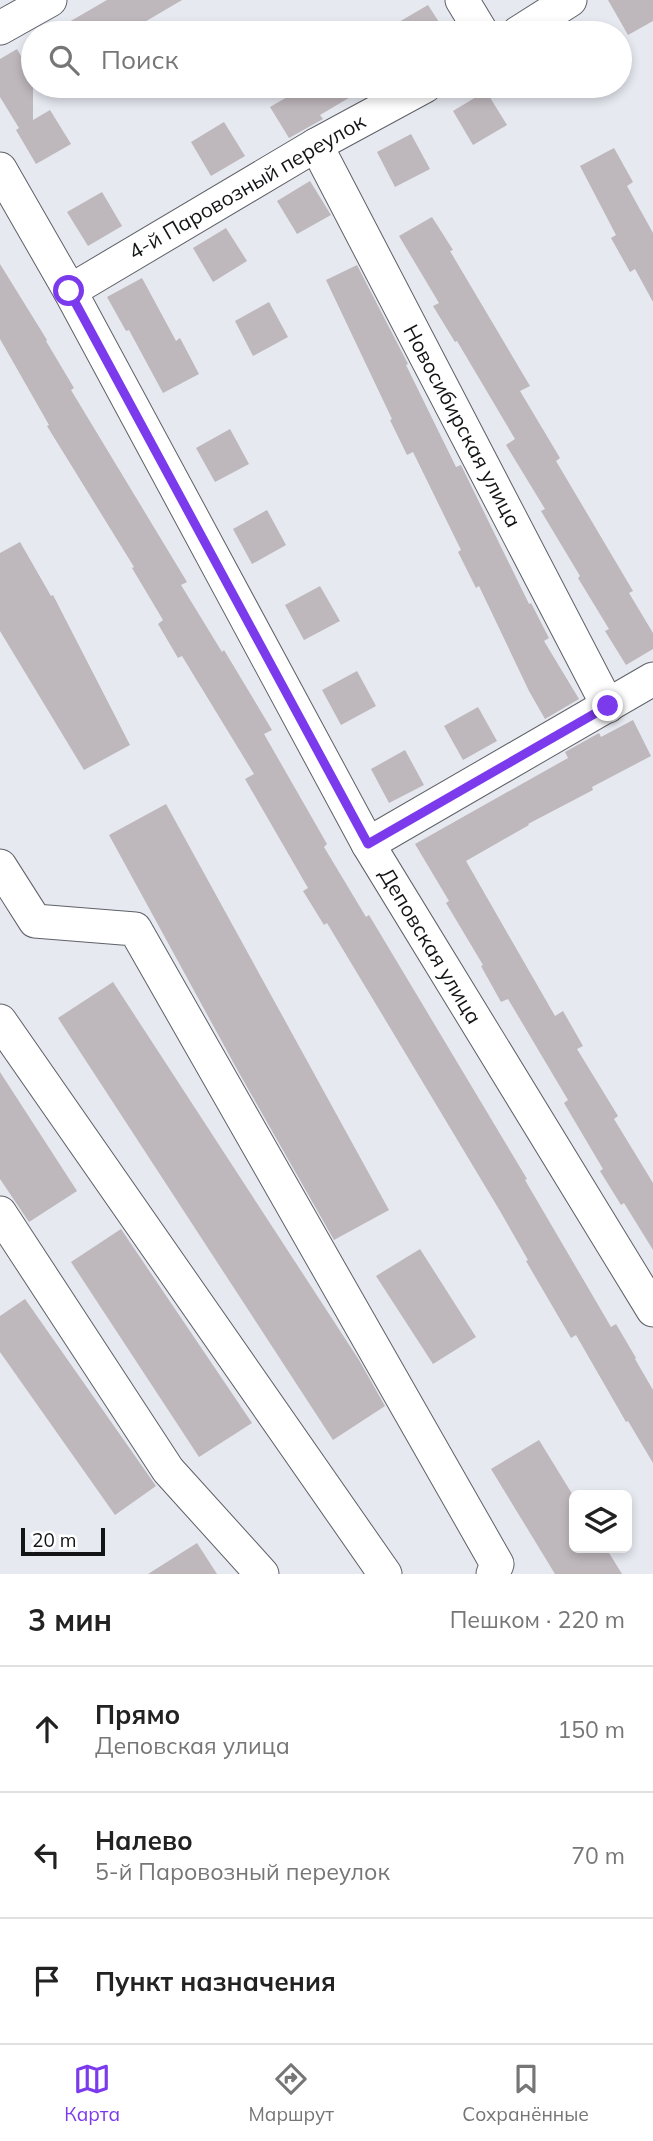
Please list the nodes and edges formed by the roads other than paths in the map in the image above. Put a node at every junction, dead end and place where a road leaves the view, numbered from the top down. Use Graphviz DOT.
graph roads {
  1 [pos="50,0"];
  2 [pos="462,0"];
  3 [pos="570,0"];
  4 [pos="475,21"];
  5 [pos="537,21"];
  6 [pos="0,28"];
  7 [pos="403,98"];
  8 [pos="316,145"];
  9 [pos="3,181"];
  10 [pos="69,291"];
  11 [pos="653,679"];
  12 [pos="608,706"];
  13 [pos="368,844"];
  14 [pos="0,866"];
  15 [pos="0,1021"];
  16 [pos="0,1213"];
  17 [pos="653,1310"];
  18 [pos="262,1574"];
  19 [pos="385,1574"];
  20 [pos="494,1574"];
  1 -- 6 [label="street"];
  2 -- 4 [label="street"];
  3 -- 5 [label="street"];
  7 -- 8 [label="street, 4-й Паровозный переулок"];
  8 -- 10 [label="street, 4-й Паровозный переулок"];
  8 -- 12 [label="street, Новосибирская улица"];
  9 -- 10 [label="street, Деповская улица"];
  10 -- 13 [label="street, Деповская улица"];
  11 -- 12 [label="street"];
  12 -- 13 [label="street"];
  13 -- 17 [label="street, Деповская улица"];
  14 -- 20 [label="street"];
  15 -- 19 [label="street"];
  16 -- 18 [label="street"];
}
